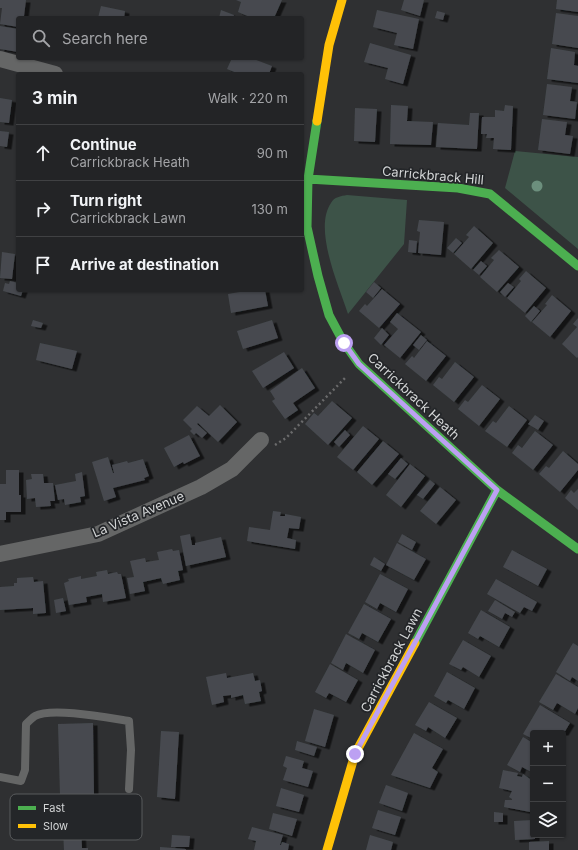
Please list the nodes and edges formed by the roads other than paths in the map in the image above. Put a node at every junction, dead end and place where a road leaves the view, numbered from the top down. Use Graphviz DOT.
graph roads {
  1 [pos="342,0"];
  2 [pos="0,59"];
  3 [pos="48,72"];
  4 [pos="308,179"];
  5 [pos="578,266"];
  6 [pos="261,440"];
  7 [pos="497,490"];
  8 [pos="578,549"];
  9 [pos="0,554"];
  10 [pos="0,777"];
  11 [pos="129,789"];
  12 [pos="327,850"];
  1 -- 4 [label="street, Carrickbrack Heath"];
  2 -- 3 [label="street"];
  4 -- 5 [label="street, Carrickbrack Hill"];
  4 -- 7 [label="street, Carrickbrack Heath"];
  6 -- 9 [label="street, La Vista Avenue"];
  7 -- 8 [label="street, Carrickbrack Heath"];
  7 -- 12 [label="street, Carrickbrack Lawn"];
  10 -- 11 [label="lane"];
}
